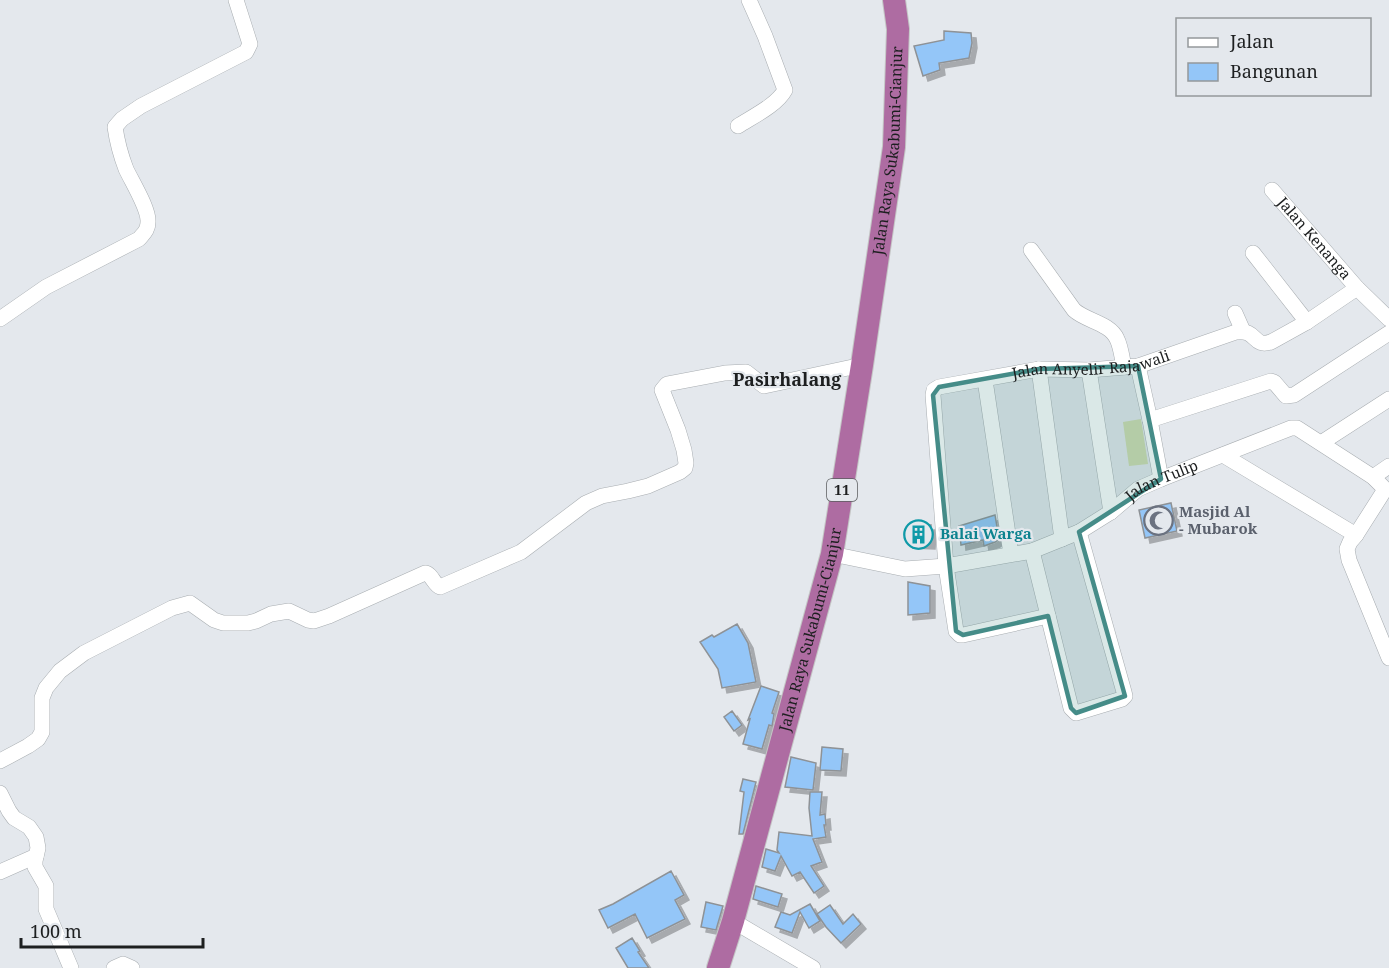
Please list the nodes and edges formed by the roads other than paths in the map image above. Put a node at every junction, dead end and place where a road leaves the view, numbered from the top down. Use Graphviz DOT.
graph roads {
  1 [pos="236,0"];
  2 [pos="749,0"];
  3 [pos="894,0"];
  4 [pos="738,126"];
  5 [pos="1272,190"];
  6 [pos="1031,250"];
  7 [pos="1253,253"];
  8 [pos="1357,288"];
  9 [pos="1234,313"];
  10 [pos="0,319"];
  11 [pos="1389,319"];
  12 [pos="1307,321"];
  13 [pos="1243,331"];
  14 [pos="1389,333"];
  15 [pos="862,365"];
  16 [pos="1131,366"];
  17 [pos="1039,369"];
  18 [pos="1089,370"];
  19 [pos="985,380"];
  20 [pos="1389,399"];
  21 [pos="1150,420"];
  22 [pos="1321,443"];
  23 [pos="1223,455"];
  24 [pos="1389,466"];
  25 [pos="1373,477"];
  26 [pos="1161,479"];
  27 [pos="1111,512"];
  28 [pos="1079,532"];
  29 [pos="1356,535"];
  30 [pos="1062,539"];
  31 [pos="1032,551"];
  32 [pos="832,554"];
  33 [pos="1011,554"];
  34 [pos="946,566"];
  35 [pos="1048,616"];
  36 [pos="1389,658"];
  37 [pos="0,761"];
  38 [pos="0,793"];
  39 [pos="36,856"];
  40 [pos="0,872"];
  41 [pos="733,921"];
  42 [pos="71,968"];
  43 [pos="114,968"];
  44 [pos="132,968"];
  45 [pos="718,968"];
  46 [pos="813,968"];
  1 -- 10 [label="street"];
  2 -- 4 [label="street"];
  3 -- 15 [label="highway, Jalan Raya Sukabumi-Cianjur / 11"];
  5 -- 8 [label="street, Jalan Kenanga"];
  6 -- 16 [label="street"];
  7 -- 12 [label="street"];
  8 -- 11 [label="street"];
  8 -- 12 [label="street"];
  9 -- 13 [label="street"];
  12 -- 13 [label="street"];
  13 -- 16 [label="street, Jalan Anyelir Rajawali"];
  14 -- 21 [label="street"];
  15 -- 32 [label="highway, Jalan Raya Sukabumi-Cianjur / 11"];
  15 -- 37 [label="street"];
  16 -- 18 [label="street, Jalan Anyelir Rajawali"];
  16 -- 21 [label="street"];
  17 -- 18 [label="street, Jalan Anyelir Rajawali"];
  17 -- 19 [label="street, Jalan Anyelir Rajawali"];
  17 -- 30 [label="street"];
  18 -- 27 [label="street"];
  19 -- 33 [label="street"];
  19 -- 34 [label="street, Jalan Anyelir Rajawali"];
  20 -- 22 [label="street"];
  21 -- 26 [label="street"];
  22 -- 23 [label="street, Jalan Tulip"];
  22 -- 25 [label="street, Jalan Tulip"];
  23 -- 26 [label="street, Jalan Tulip"];
  23 -- 29 [label="street"];
  24 -- 25 [label="street"];
  25 -- 29 [label="street"];
  26 -- 27 [label="street, Jalan Tulip"];
  27 -- 28 [label="street, Jalan Tulip"];
  28 -- 30 [label="street, Jalan Tulip"];
  28 -- 35 [label="street"];
  29 -- 36 [label="street"];
  30 -- 31 [label="street, Jalan Tulip"];
  31 -- 33 [label="street, Jalan Tulip"];
  31 -- 35 [label="street"];
  32 -- 34 [label="street, Jalan Tulip"];
  32 -- 41 [label="highway, Jalan Raya Sukabumi-Cianjur / 11"];
  33 -- 34 [label="street, Jalan Tulip"];
  34 -- 35 [label="street"];
  38 -- 39 [label="street"];
  39 -- 40 [label="street"];
  39 -- 42 [label="street"];
  41 -- 45 [label="highway, Jalan Raya Sukabumi-Cianjur / 11"];
  41 -- 46 [label="street"];
  43 -- 44 [label="street"];
}
